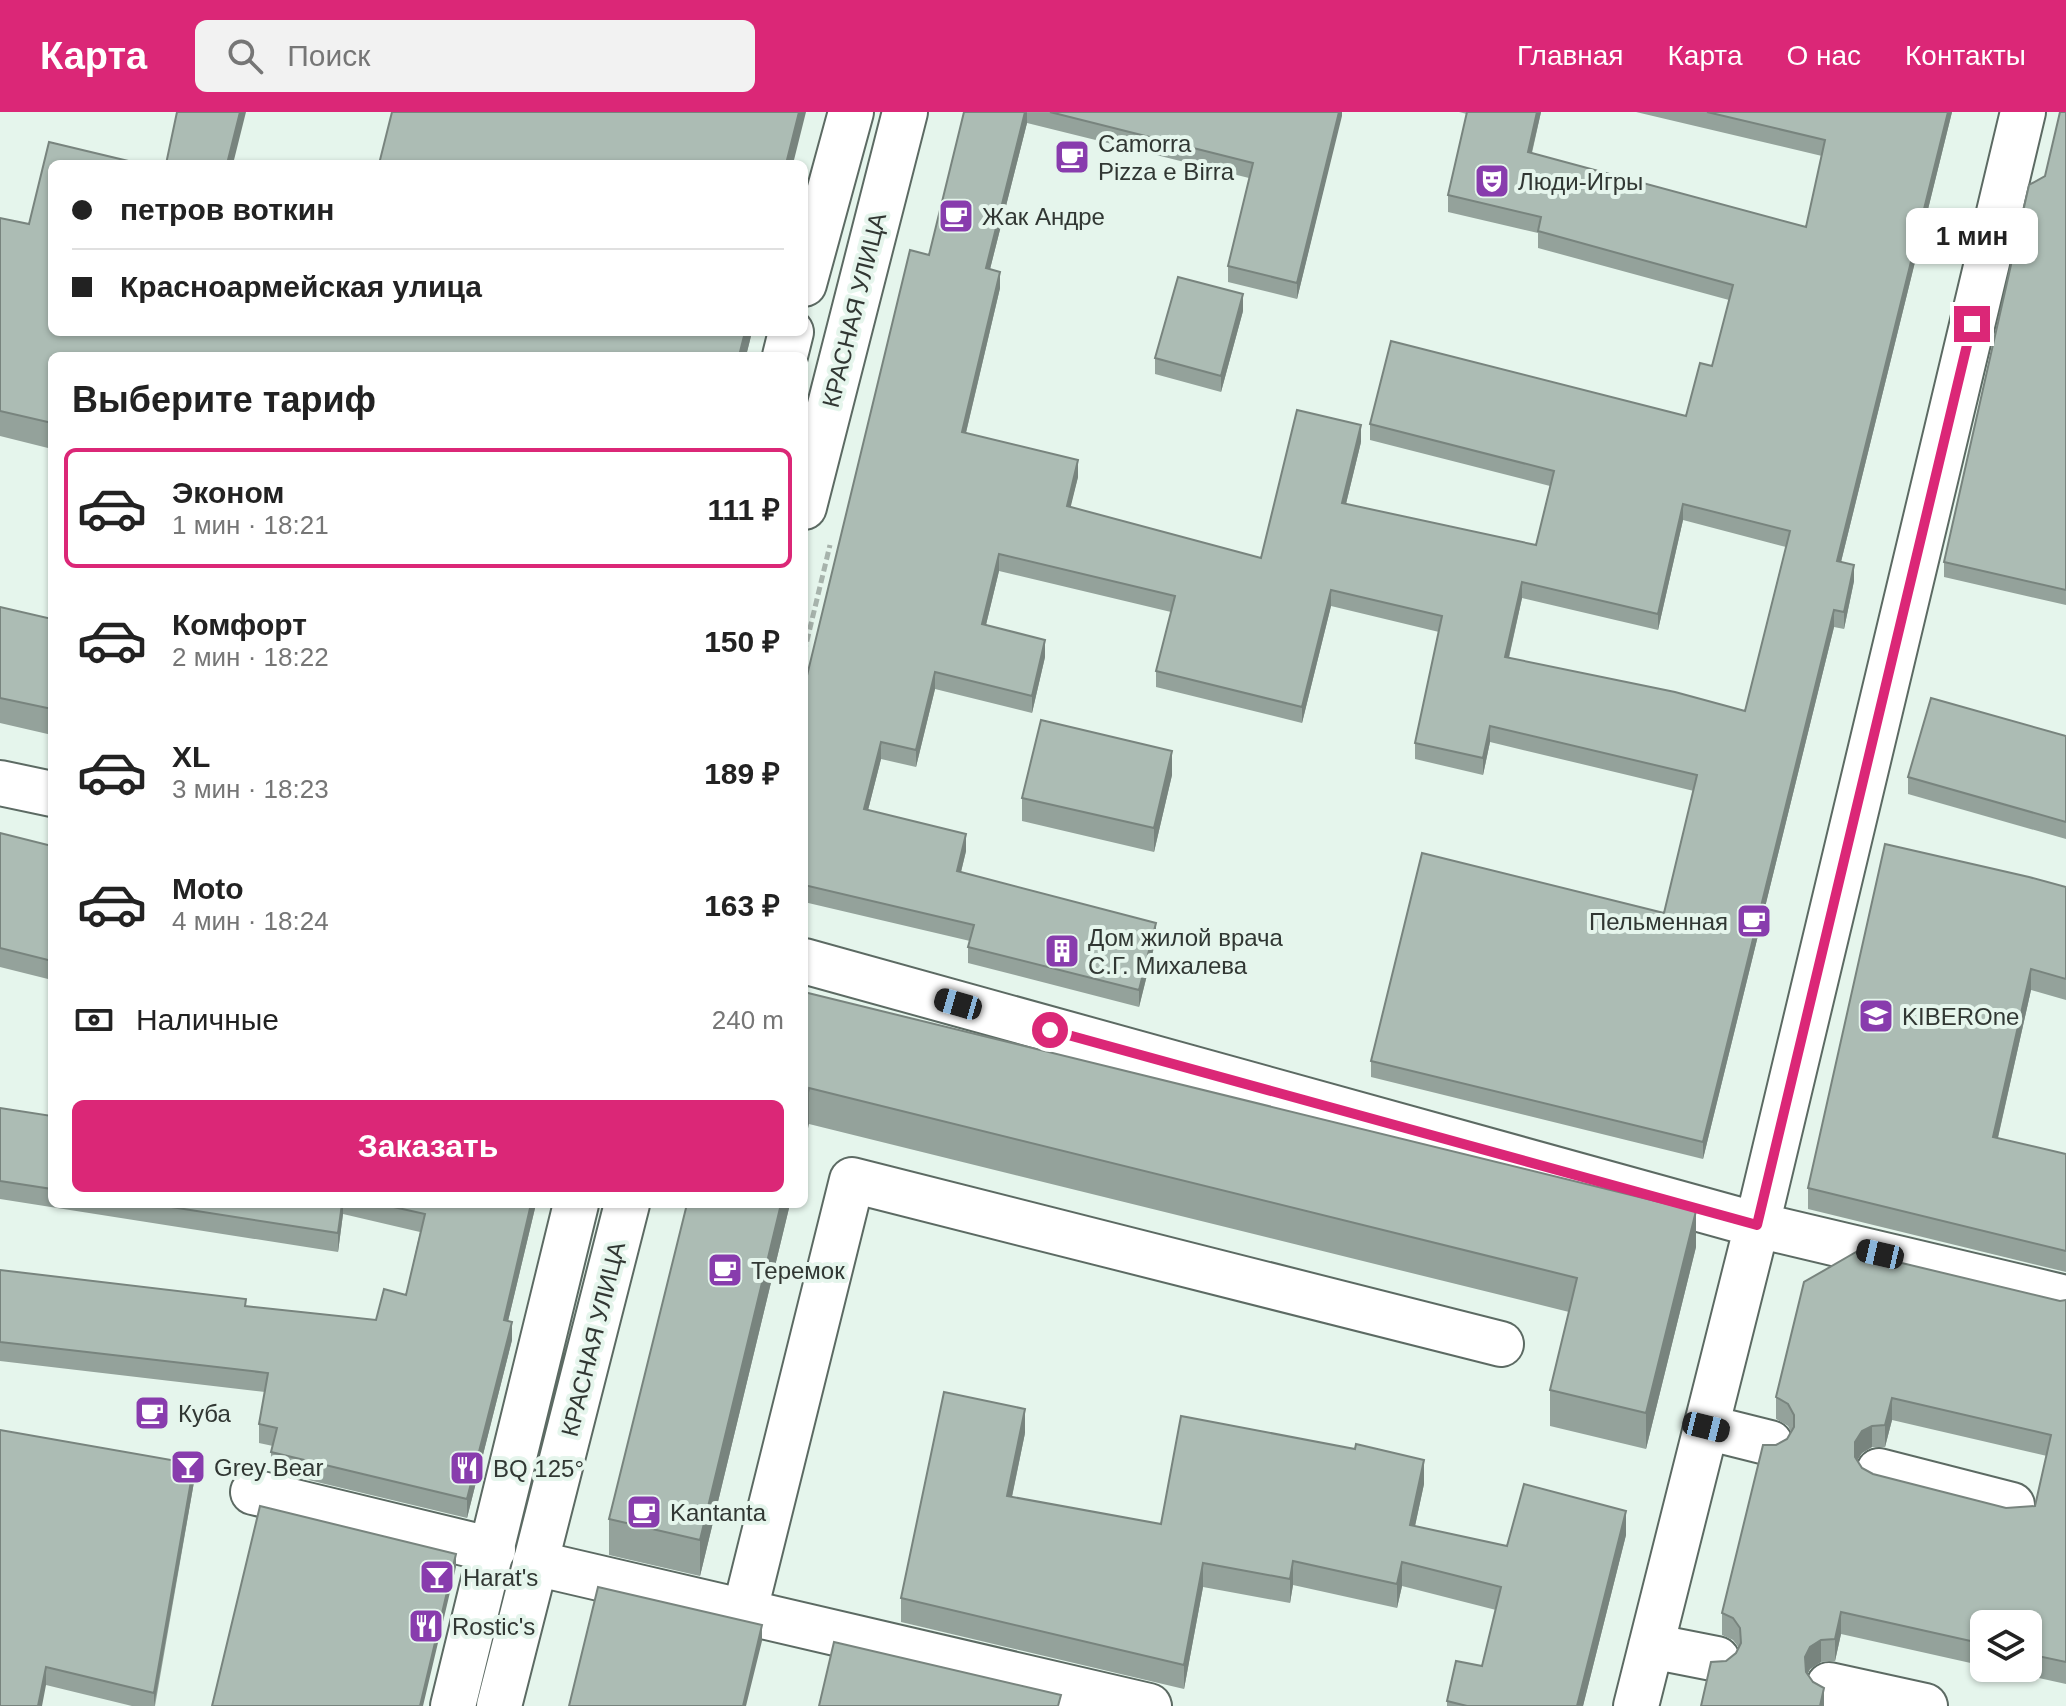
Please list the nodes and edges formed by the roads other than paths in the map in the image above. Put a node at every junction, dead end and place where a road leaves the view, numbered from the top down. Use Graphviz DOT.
graph roads {
  1 [pos="851,112"];
  2 [pos="905,112"];
  3 [pos="2023,112"];
  4 [pos="808,269"];
  5 [pos="808,491"];
  6 [pos="0,783"];
  7 [pos="48,793"];
  8 [pos="808,962"];
  9 [pos="575,1208"];
  10 [pos="626,1208"];
  11 [pos="1757,1225"];
  12 [pos="2066,1298"];
  13 [pos="1501,1344"];
  14 [pos="1706,1427"];
  15 [pos="1770,1443"];
  16 [pos="1879,1471"];
  17 [pos="253,1492"];
  18 [pos="2012,1505"];
  19 [pos="493,1550"];
  20 [pos="535,1563"];
  21 [pos="745,1610"];
  22 [pos="1651,1646"];
  23 [pos="1717,1659"];
  24 [pos="1829,1685"];
  25 [pos="1897,1703"];
  26 [pos="453,1706"];
  27 [pos="499,1706"];
  28 [pos="1149,1706"];
  29 [pos="1636,1706"];
  1 -- 4 [label="street"];
  2 -- 5 [label="street, КРАСНАЯ УЛИЦА"];
  3 -- 11 [label="street"];
  6 -- 7 [label="street"];
  8 -- 11 [label="street"];
  9 -- 19 [label="street, КРАСНАЯ УЛИЦА"];
  10 -- 20 [label="street, КРАСНАЯ УЛИЦА"];
  11 -- 12 [label="street"];
  11 -- 14 [label="street"];
  13 -- 21 [label="street"];
  14 -- 15 [label="street"];
  14 -- 22 [label="street"];
  16 -- 18 [label="street"];
  17 -- 19 [label="street"];
  19 -- 26 [label="street, КРАСНАЯ УЛИЦА"];
  20 -- 21 [label="street"];
  20 -- 27 [label="street, КРАСНАЯ УЛИЦА"];
  21 -- 28 [label="street"];
  22 -- 23 [label="street"];
  22 -- 29 [label="street"];
  24 -- 25 [label="street"];
}
